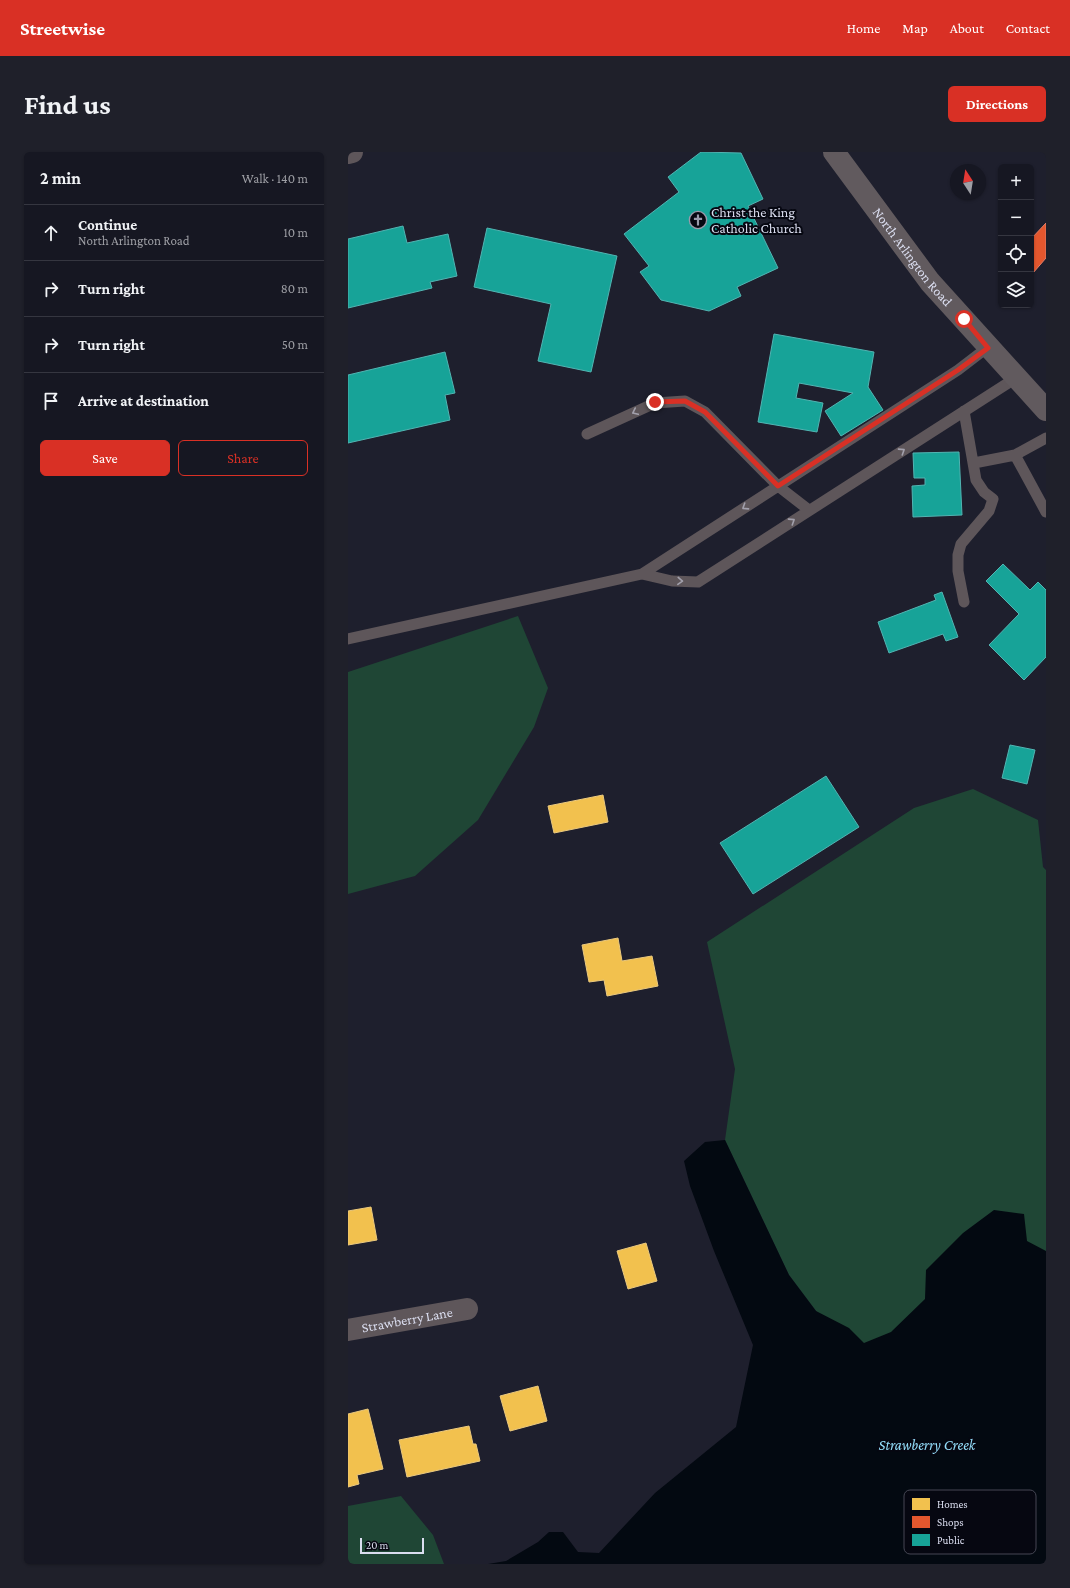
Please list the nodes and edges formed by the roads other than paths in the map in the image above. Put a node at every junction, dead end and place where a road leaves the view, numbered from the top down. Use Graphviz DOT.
graph roads {
  1 [pos="352,152"];
  2 [pos="834,152"];
  3 [pos="348,153"];
  4 [pos="988,348"];
  5 [pos="1016,378"];
  6 [pos="1046,410"];
  7 [pos="964,411"];
  8 [pos="587,434"];
  9 [pos="1046,438"];
  10 [pos="1015,455"];
  11 [pos="974,463"];
  12 [pos="778,486"];
  13 [pos="809,510"];
  14 [pos="1046,512"];
  15 [pos="642,574"];
  16 [pos="964,602"];
  17 [pos="348,639"];
  18 [pos="467,1309"];
  19 [pos="348,1330"];
  1 -- 3 [label="street"];
  2 -- 4 [label="main road, North Arlington Road"];
  4 -- 5 [label="main road, North Arlington Road"];
  4 -- 12 [label="lane"];
  5 -- 6 [label="main road, North Arlington Road"];
  5 -- 7 [label="lane"];
  7 -- 11 [label="lane"];
  13 -- 7 [label="lane, one-way"];
  12 -- 8 [label="lane, one-way"];
  9 -- 10 [label="lane"];
  10 -- 11 [label="lane"];
  10 -- 14 [label="lane"];
  11 -- 16 [label="lane"];
  12 -- 13 [label="lane"];
  12 -- 15 [label="lane, one-way"];
  15 -- 13 [label="lane, one-way"];
  15 -- 17 [label="lane"];
  18 -- 19 [label="street, Strawberry Lane"];
}
